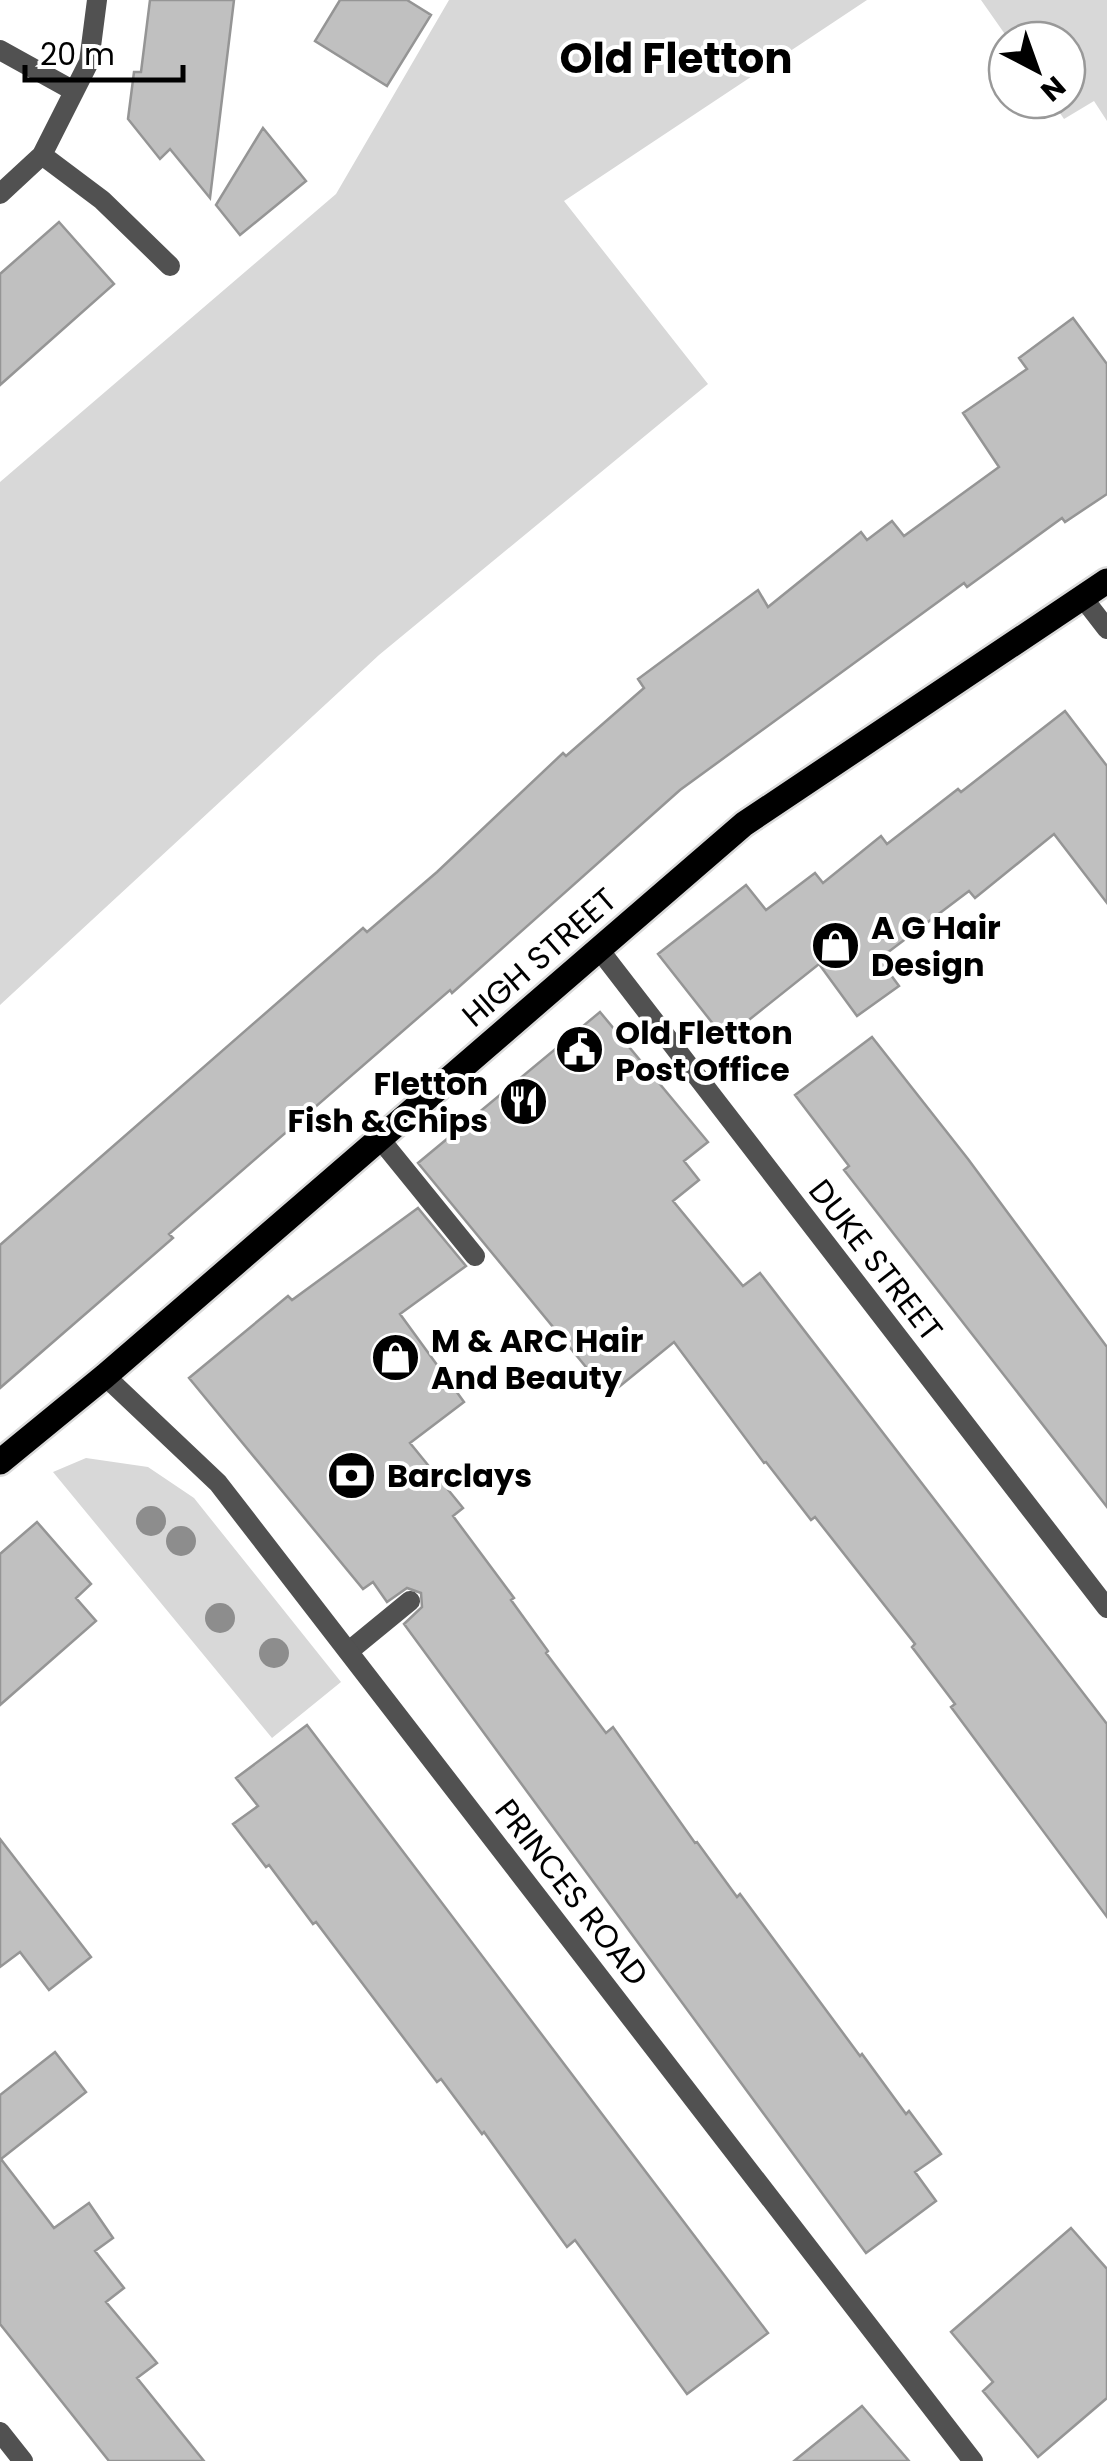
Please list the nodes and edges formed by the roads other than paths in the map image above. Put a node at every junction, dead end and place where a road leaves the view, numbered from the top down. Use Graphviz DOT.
graph roads {
  1 [pos="97,0"];
  2 [pos="0,50"];
  3 [pos="74,92"];
  4 [pos="42,155"];
  5 [pos="0,194"];
  6 [pos="170,266"];
  7 [pos="1107,581"];
  8 [pos="1083,598"];
  9 [pos="1107,629"];
  10 [pos="598,948"];
  11 [pos="380,1139"];
  12 [pos="476,1256"];
  13 [pos="105,1376"];
  14 [pos="0,1462"];
  15 [pos="410,1601"];
  16 [pos="1107,1608"];
  17 [pos="350,1651"];
  18 [pos="0,2432"];
  19 [pos="23,2461"];
  20 [pos="973,2461"];
  1 -- 3 [label="street"];
  2 -- 3 [label="street"];
  3 -- 4 [label="street"];
  4 -- 5 [label="street"];
  4 -- 6 [label="street"];
  7 -- 8 [label="main road, HIGH STREET"];
  8 -- 9 [label="street"];
  8 -- 10 [label="main road, HIGH STREET"];
  10 -- 11 [label="main road, HIGH STREET"];
  10 -- 16 [label="street, DUKE STREET"];
  11 -- 12 [label="street"];
  11 -- 13 [label="main road, HIGH STREET"];
  13 -- 14 [label="main road, HIGH STREET"];
  13 -- 17 [label="street, PRINCES ROAD"];
  15 -- 17 [label="street"];
  17 -- 20 [label="street, PRINCES ROAD"];
  18 -- 19 [label="street"];
}
